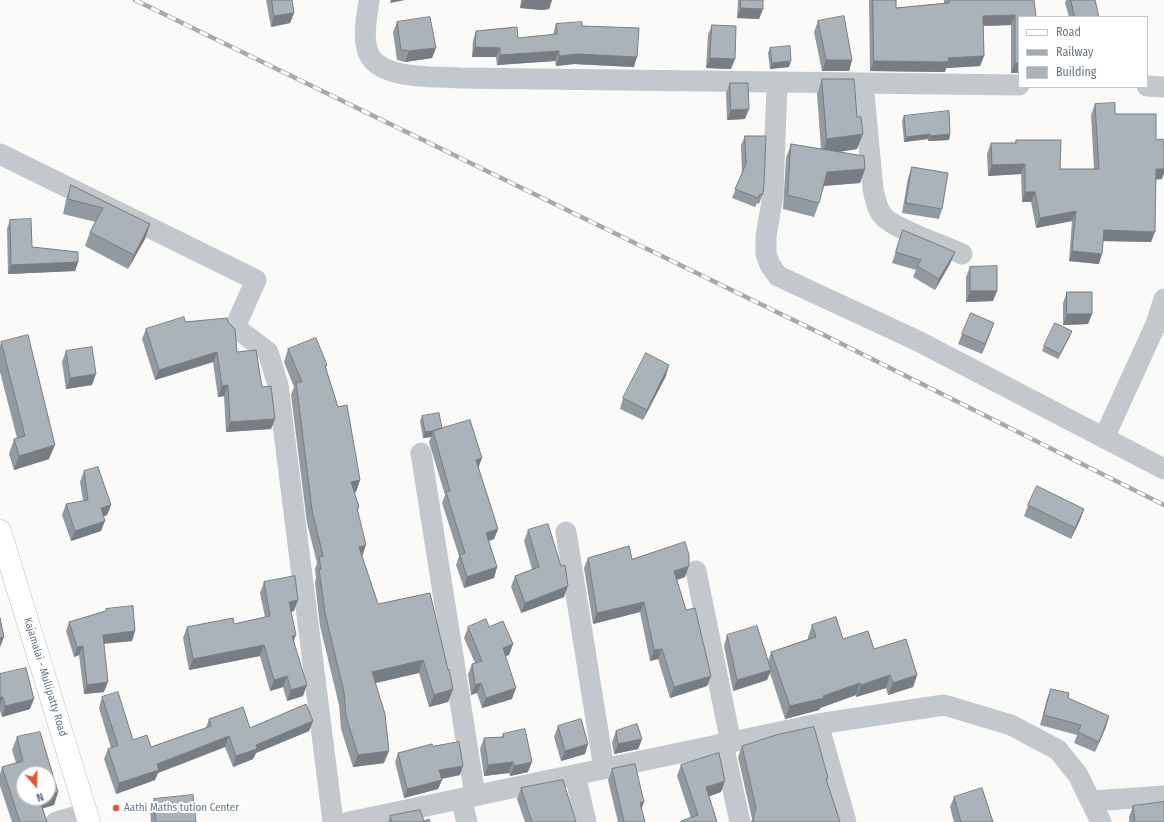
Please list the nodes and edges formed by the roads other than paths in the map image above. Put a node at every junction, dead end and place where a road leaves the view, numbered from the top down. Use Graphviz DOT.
graph roads {
  1 [pos="369,0"];
  2 [pos="777,83"];
  3 [pos="862,84"];
  4 [pos="1018,85"];
  5 [pos="1148,86"];
  6 [pos="1164,86"];
  7 [pos="0,154"];
  8 [pos="962,254"];
  9 [pos="1164,299"];
  10 [pos="1104,438"];
  11 [pos="421,453"];
  12 [pos="1164,469"];
  13 [pos="0,531"];
  14 [pos="566,532"];
  15 [pos="696,571"];
  16 [pos="818,724"];
  17 [pos="727,744"];
  18 [pos="604,769"];
  19 [pos="575,775"];
  20 [pos="1164,796"];
  21 [pos="468,797"];
  22 [pos="1092,801"];
  23 [pos="88,818"];
  24 [pos="56,822"];
  25 [pos="333,822"];
  26 [pos="349,822"];
  27 [pos="467,822"];
  28 [pos="586,822"];
  29 [pos="740,822"];
  30 [pos="846,822"];
  31 [pos="1101,822"];
  1 -- 2 [label="street"];
  2 -- 3 [label="street"];
  2 -- 10 [label="street"];
  3 -- 4 [label="street"];
  3 -- 8 [label="street"];
  5 -- 6 [label="street"];
  7 -- 25 [label="street"];
  9 -- 10 [label="street"];
  10 -- 12 [label="street"];
  11 -- 21 [label="street"];
  13 -- 23 [label="main road, Kajamalai - Mullipatty Road"];
  14 -- 18 [label="street"];
  15 -- 17 [label="street"];
  16 -- 17 [label="street"];
  16 -- 22 [label="street"];
  16 -- 30 [label="street"];
  17 -- 18 [label="street"];
  17 -- 29 [label="street"];
  18 -- 19 [label="street"];
  19 -- 21 [label="street"];
  19 -- 28 [label="street"];
  20 -- 22 [label="street"];
  21 -- 26 [label="street"];
  21 -- 27 [label="street"];
  22 -- 31 [label="street"];
  23 -- 24 [label="street"];
}
